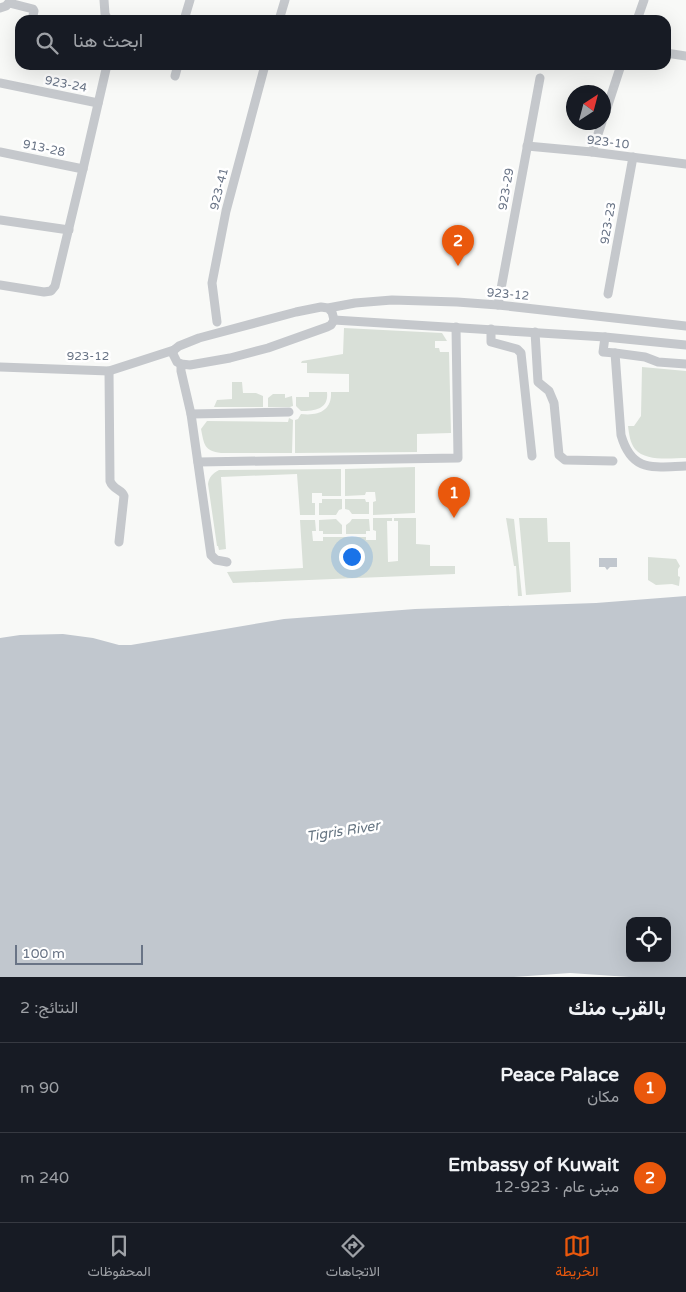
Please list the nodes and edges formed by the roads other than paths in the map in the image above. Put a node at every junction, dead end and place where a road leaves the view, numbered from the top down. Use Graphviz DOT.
graph roads {
  1 [pos="104,0"];
  2 [pos="190,0"];
  3 [pos="285,0"];
  4 [pos="644,0"];
  5 [pos="7,4"];
  6 [pos="33,15"];
  7 [pos="105,15"];
  8 [pos="186,15"];
  9 [pos="280,15"];
  10 [pos="639,15"];
  11 [pos="671,54"];
  12 [pos="686,56"];
  13 [pos="106,70"];
  14 [pos="177,70"];
  15 [pos="264,70"];
  16 [pos="619,70"];
  17 [pos="175,76"];
  18 [pos="540,78"];
  19 [pos="0,83"];
  20 [pos="611,96"];
  21 [pos="98,102"];
  22 [pos="599,130"];
  23 [pos="527,146"];
  24 [pos="0,152"];
  25 [pos="592,152"];
  26 [pos="633,157"];
  27 [pos="686,164"];
  28 [pos="83,169"];
  29 [pos="0,220"];
  30 [pos="69,230"];
  31 [pos="0,285"];
  32 [pos="608,294"];
  33 [pos="498,305"];
  34 [pos="328,308"];
  35 [pos="334,320"];
  36 [pos="217,322"];
  37 [pos="686,326"];
  38 [pos="456,327"];
  39 [pos="491,329"];
  40 [pos="535,332"];
  41 [pos="605,337"];
  42 [pos="686,346"];
  43 [pos="174,350"];
  44 [pos="615,353"];
  45 [pos="181,364"];
  46 [pos="686,364"];
  47 [pos="0,367"];
  48 [pos="109,371"];
  49 [pos="289,412"];
  50 [pos="191,414"];
  51 [pos="532,456"];
  52 [pos="613,461"];
  53 [pos="198,462"];
  54 [pos="686,466"];
  55 [pos="120,542"];
  56 [pos="226,562"];
  1 -- 7 [label="street"];
  2 -- 8 [label="street"];
  3 -- 9 [label="street"];
  4 -- 10 [label="street"];
  5 -- 6 [label="street"];
  11 -- 12 [label="street"];
  13 -- 21 [label="street"];
  14 -- 17 [label="street"];
  15 -- 36 [label="street, 923-41"];
  16 -- 20 [label="street"];
  18 -- 23 [label="street, 923-29"];
  19 -- 21 [label="street, 923-24"];
  21 -- 28 [label="street"];
  22 -- 25 [label="street"];
  23 -- 25 [label="street, 923-10"];
  23 -- 33 [label="street, 923-29"];
  24 -- 28 [label="street, 913-28"];
  25 -- 26 [label="street, 923-10"];
  26 -- 27 [label="street, 923-10"];
  26 -- 32 [label="street, 923-23"];
  28 -- 30 [label="street"];
  29 -- 30 [label="street"];
  30 -- 31 [label="street"];
  33 -- 34 [label="street, 923-12"];
  33 -- 37 [label="street, 923-12"];
  34 -- 35 [label="street"];
  34 -- 43 [label="street, 923-12"];
  35 -- 38 [label="street"];
  35 -- 45 [label="street"];
  38 -- 39 [label="street"];
  38 -- 53 [label="street"];
  39 -- 40 [label="street"];
  39 -- 51 [label="street"];
  40 -- 41 [label="street"];
  40 -- 52 [label="street"];
  41 -- 42 [label="street"];
  41 -- 44 [label="street"];
  43 -- 45 [label="street"];
  43 -- 48 [label="street, 923-12"];
  44 -- 46 [label="street"];
  44 -- 54 [label="street"];
  45 -- 50 [label="street"];
  47 -- 48 [label="street, 923-12"];
  48 -- 55 [label="street"];
  49 -- 50 [label="street"];
  50 -- 53 [label="street"];
  53 -- 56 [label="street"];
}
